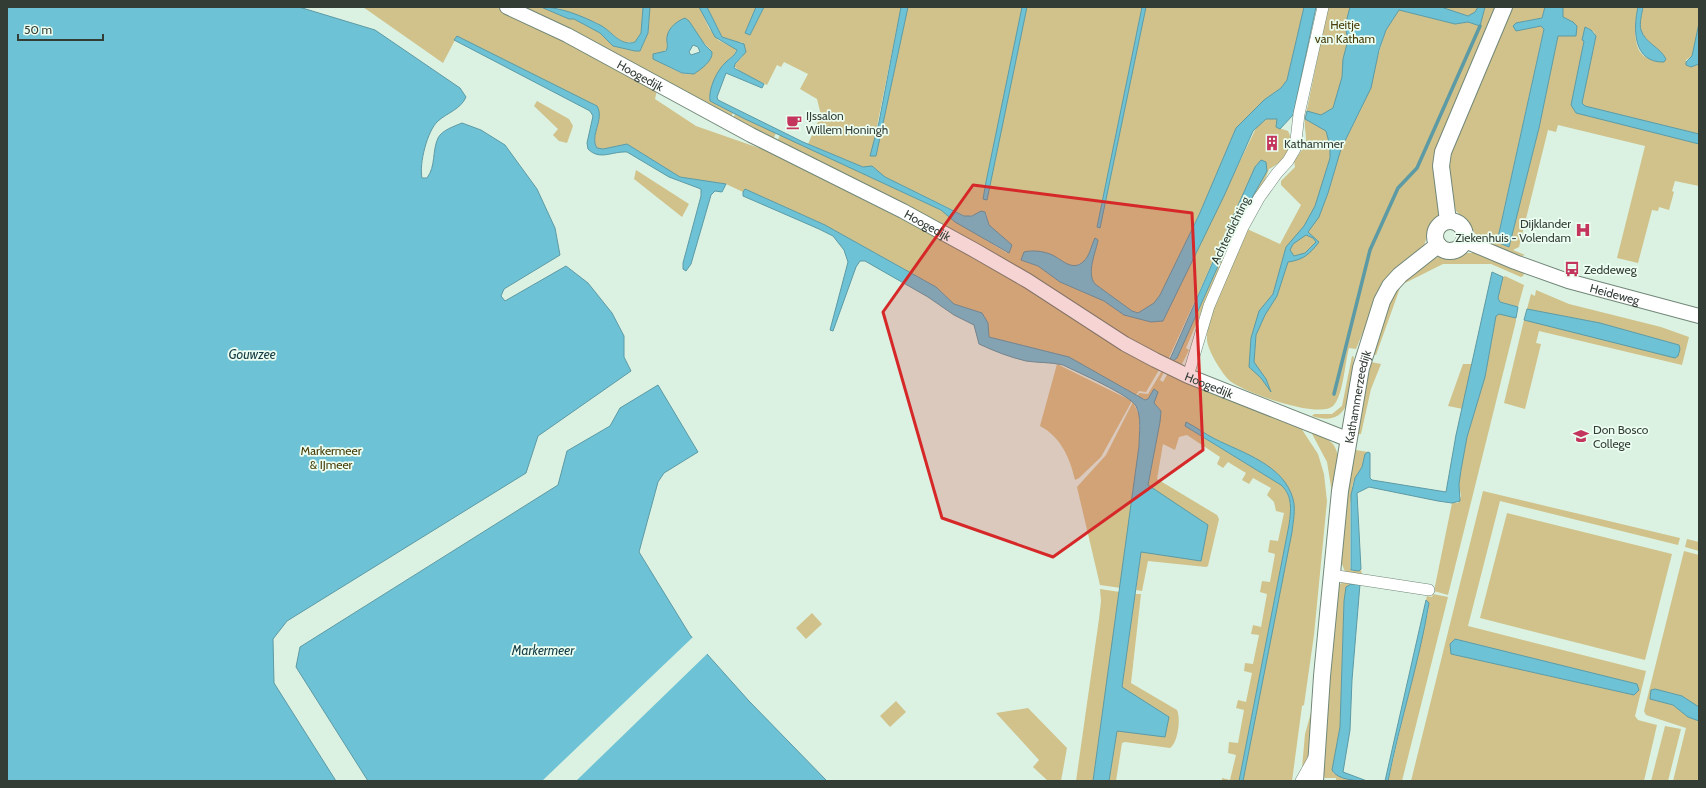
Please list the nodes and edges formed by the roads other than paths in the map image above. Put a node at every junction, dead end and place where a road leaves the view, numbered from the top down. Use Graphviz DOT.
graph roads {
  1 [pos="507,7"];
  2 [pos="1323,7"];
  3 [pos="1504,7"];
  4 [pos="1448,221"];
  5 [pos="1465,241"];
  6 [pos="1438,245"];
  7 [pos="1699,316"];
  8 [pos="1188,376"];
  9 [pos="1347,440"];
  10 [pos="1332,575"];
  11 [pos="1429,590"];
  12 [pos="1316,756"];
  13 [pos="1301,781"];
  14 [pos="1315,781"];
  1 -- 8 [label="street, Hoogedijk"];
  2 -- 8 [label="street, Achterdichting"];
  3 -- 4 [label="main road"];
  4 -- 5 [label="main road"];
  4 -- 6 [label="main road"];
  5 -- 6 [label="main road"];
  5 -- 7 [label="street, Heideweg"];
  6 -- 9 [label="main road, Kathammerzeedijk"];
  8 -- 9 [label="street, Hoogedijk"];
  9 -- 10 [label="main road, Kathammerzeedijk"];
  10 -- 11 [label="street"];
  10 -- 12 [label="main road, Kathammerzeedijk"];
  12 -- 13 [label="street"];
  12 -- 14 [label="main road, Kathammerzeedijk"];
}
